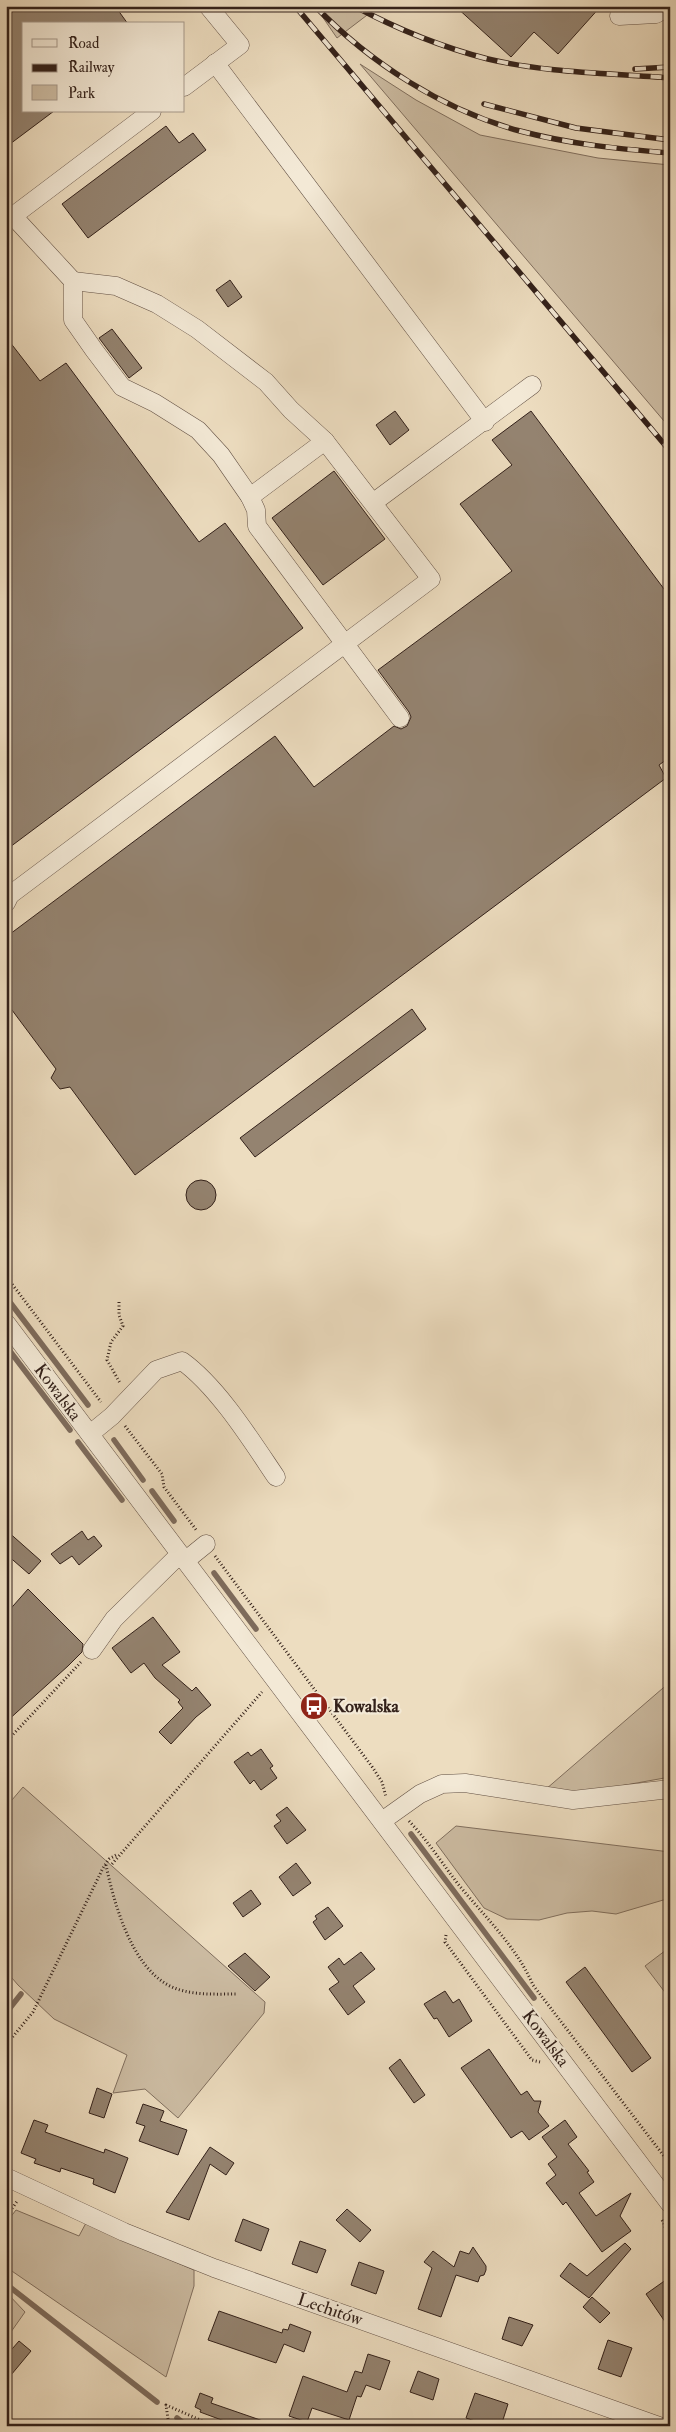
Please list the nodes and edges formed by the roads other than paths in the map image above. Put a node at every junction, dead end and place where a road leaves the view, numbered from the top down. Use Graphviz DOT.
graph roads {
  1 [pos="208,6"];
  2 [pos="669,6"];
  3 [pos="619,16"];
  4 [pos="215,63"];
  5 [pos="185,86"];
  6 [pos="151,112"];
  7 [pos="10,218"];
  8 [pos="73,282"];
  9 [pos="532,385"];
  10 [pos="485,422"];
  11 [pos="325,441"];
  12 [pos="250,497"];
  13 [pos="374,502"];
  14 [pos="344,645"];
  15 [pos="400,718"];
  16 [pos="8,897"];
  17 [pos="6,1322"];
  18 [pos="90,1434"];
  19 [pos="276,1478"];
  20 [pos="206,1544"];
  21 [pos="183,1557"];
  22 [pos="92,1650"];
  23 [pos="670,1789"];
  24 [pos="382,1821"];
  25 [pos="6,2177"];
  26 [pos="670,2204"];
  27 [pos="624,2419"];
  28 [pos="659,2426"];
  1 -- 4 [label="street"];
  2 -- 3 [label="street"];
  4 -- 5 [label="street"];
  4 -- 10 [label="street"];
  6 -- 7 [label="street"];
  7 -- 8 [label="street"];
  8 -- 11 [label="street"];
  8 -- 12 [label="street"];
  9 -- 10 [label="street"];
  10 -- 13 [label="street"];
  11 -- 12 [label="street"];
  11 -- 13 [label="street"];
  12 -- 14 [label="street"];
  13 -- 14 [label="street"];
  14 -- 15 [label="street"];
  14 -- 16 [label="street"];
  17 -- 18 [label="street, Kowalska"];
  18 -- 19 [label="street"];
  18 -- 21 [label="street, Kowalska"];
  20 -- 21 [label="street"];
  21 -- 22 [label="street"];
  21 -- 24 [label="street, Kowalska"];
  23 -- 24 [label="street"];
  24 -- 26 [label="street, Kowalska"];
  25 -- 27 [label="street, Lechitów"];
  27 -- 28 [label="street, Lechitów"];
}
